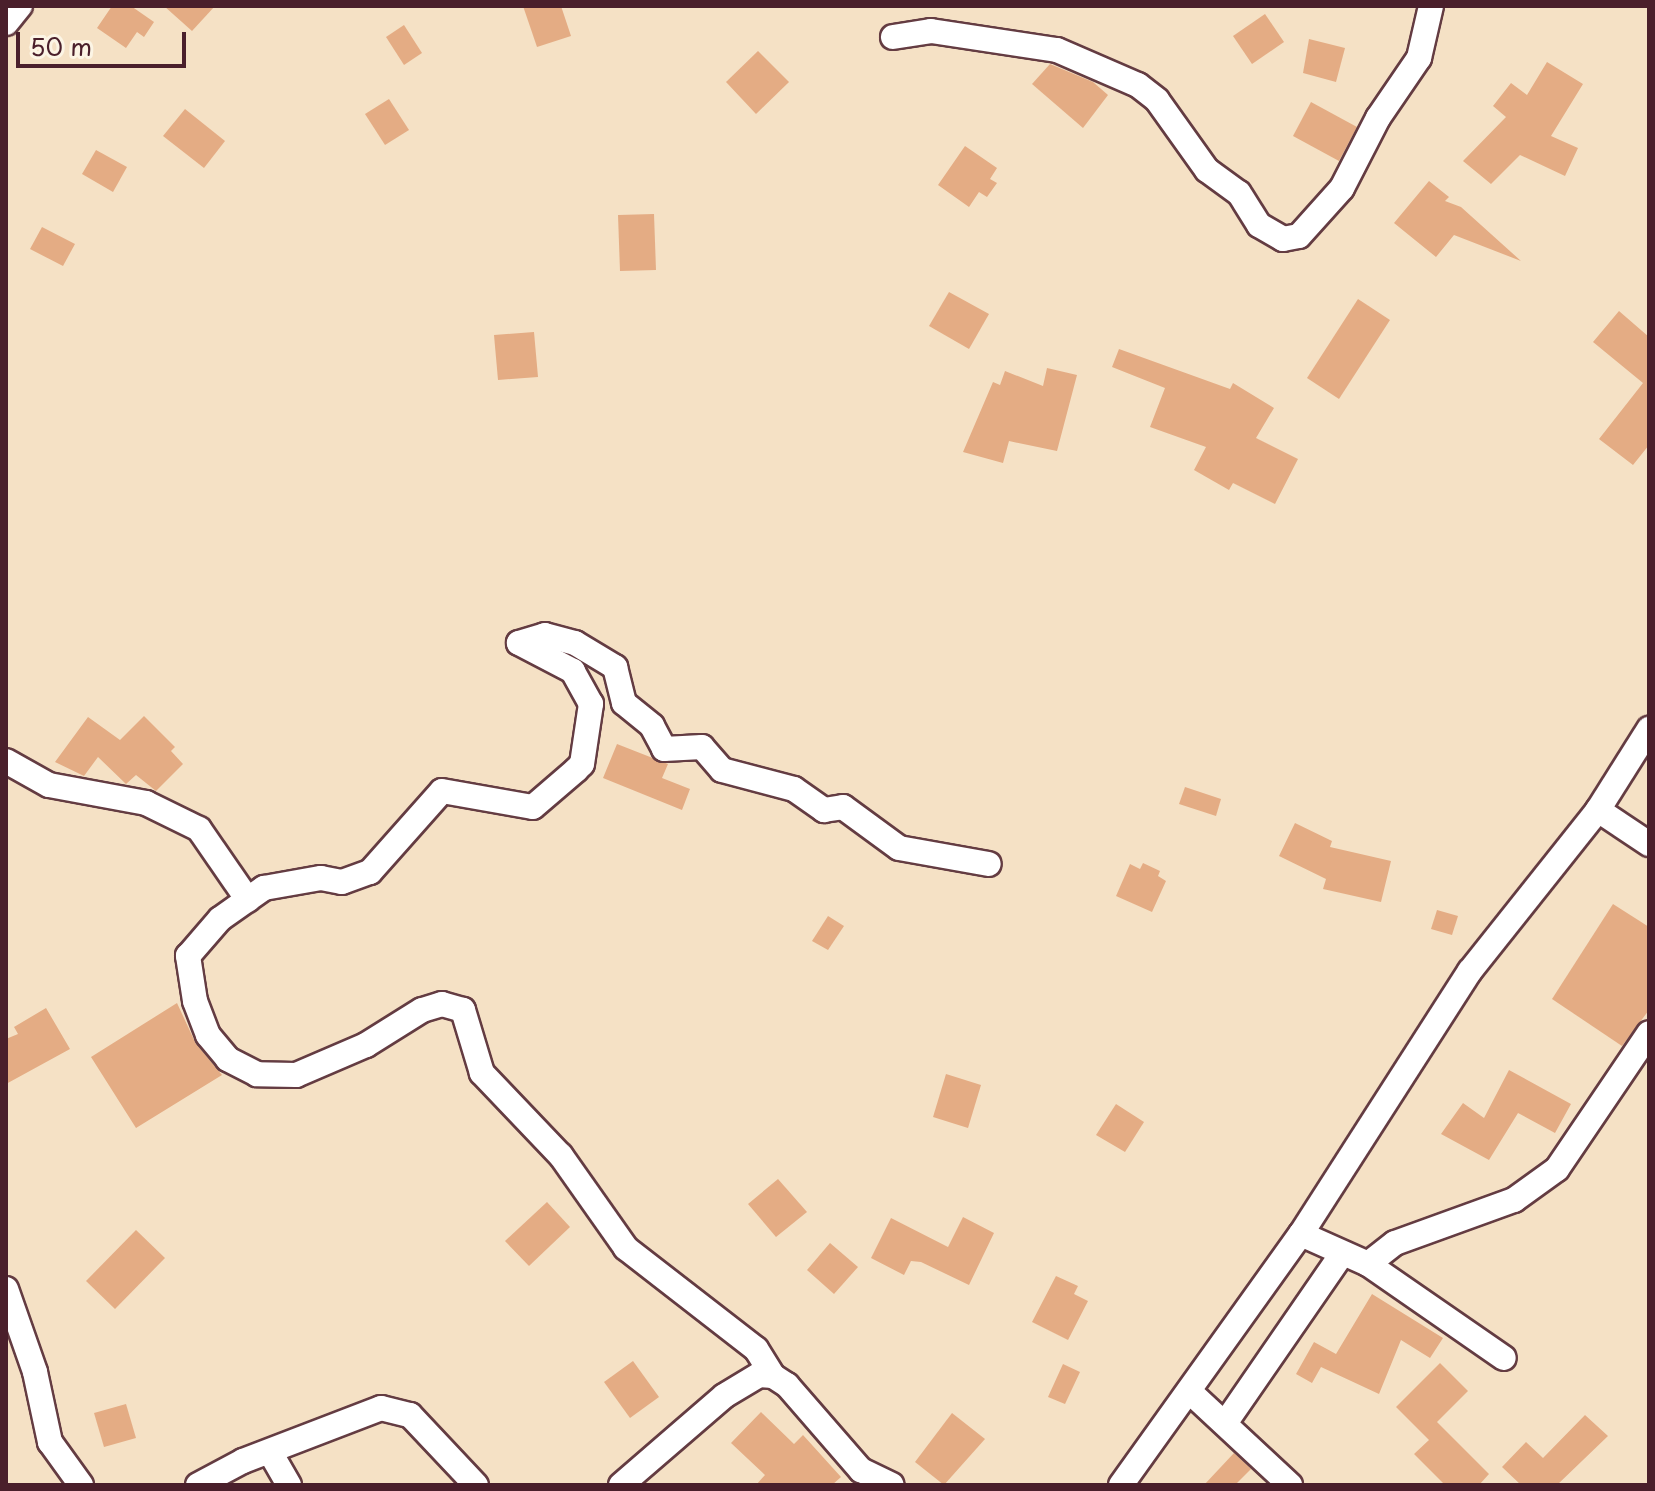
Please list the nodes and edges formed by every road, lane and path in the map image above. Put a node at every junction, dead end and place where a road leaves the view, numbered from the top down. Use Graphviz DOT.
graph roads {
  1 [pos="20,6"];
  2 [pos="1431,6"];
  3 [pos="6,23"];
  4 [pos="893,37"];
  5 [pos="1649,729"];
  6 [pos="6,761"];
  7 [pos="1598,810"];
  8 [pos="1649,844"];
  9 [pos="989,864"];
  10 [pos="248,900"];
  11 [pos="1649,1033"];
  12 [pos="1301,1234"];
  13 [pos="1342,1254"];
  14 [pos="1368,1264"];
  15 [pos="6,1289"];
  16 [pos="1504,1358"];
  17 [pos="773,1376"];
  18 [pos="1189,1391"];
  19 [pos="1226,1422"];
  20 [pos="270,1452"];
  21 [pos="81,1485"];
  22 [pos="198,1485"];
  23 [pos="289,1485"];
  24 [pos="476,1485"];
  25 [pos="621,1485"];
  26 [pos="892,1485"];
  27 [pos="1121,1485"];
  28 [pos="1290,1485"];
  1 -- 3 [label="street"];
  2 -- 4 [label="street"];
  5 -- 7 [label="street"];
  6 -- 10 [label="street"];
  7 -- 8 [label="street"];
  7 -- 12 [label="street"];
  9 -- 10 [label="street"];
  10 -- 17 [label="street"];
  11 -- 14 [label="street"];
  12 -- 13 [label="street"];
  12 -- 18 [label="street"];
  13 -- 14 [label="street"];
  13 -- 19 [label="street"];
  14 -- 16 [label="street"];
  15 -- 21 [label="street"];
  17 -- 25 [label="street"];
  17 -- 26 [label="street"];
  18 -- 19 [label="street"];
  18 -- 27 [label="street"];
  19 -- 28 [label="street"];
  20 -- 22 [label="street"];
  20 -- 23 [label="street"];
  20 -- 24 [label="street"];
}
